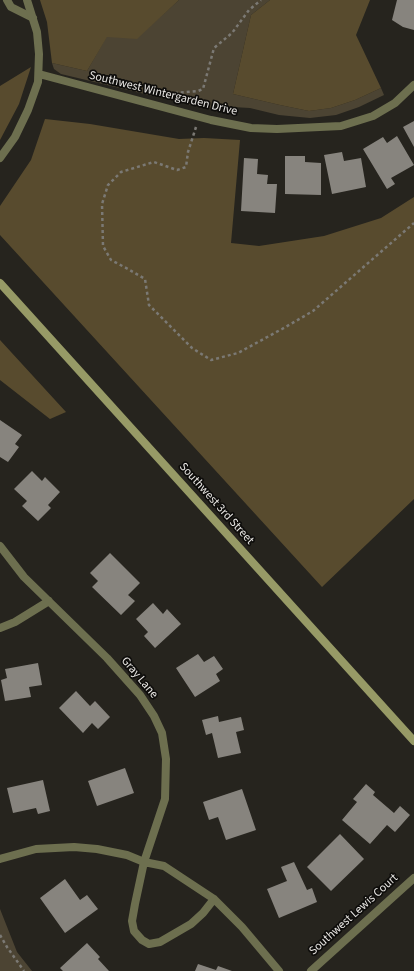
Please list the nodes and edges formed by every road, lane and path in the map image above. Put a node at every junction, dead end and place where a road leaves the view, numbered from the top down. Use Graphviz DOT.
graph roads {
  1 [pos="7,0"];
  2 [pos="27,0"];
  3 [pos="262,0"];
  4 [pos="33,18"];
  5 [pos="39,74"];
  6 [pos="414,85"];
  7 [pos="186,114"];
  8 [pos="0,158"];
  9 [pos="414,223"];
  10 [pos="0,283"];
  11 [pos="0,546"];
  12 [pos="49,601"];
  13 [pos="0,628"];
  14 [pos="414,741"];
  15 [pos="0,858"];
  16 [pos="144,862"];
  17 [pos="414,878"];
  18 [pos="214,899"];
  19 [pos="0,935"];
  20 [pos="24,971"];
  21 [pos="279,971"];
  22 [pos="311,971"];
  1 -- 4 [label="street"];
  2 -- 4 [label="street"];
  3 -- 7 [label="path"];
  4 -- 5 [label="street"];
  5 -- 7 [label="street, Southwest Wintergarden Drive"];
  5 -- 8 [label="street"];
  6 -- 7 [label="street, Southwest Wintergarden Drive"];
  7 -- 9 [label="path"];
  10 -- 14 [label="main road, Southwest 3rd Street"];
  11 -- 12 [label="street, Gray Lane"];
  12 -- 13 [label="street"];
  12 -- 16 [label="street, Gray Lane"];
  15 -- 16 [label="street"];
  16 -- 18 [label="street"];
  16 -- 18 [label="street, Gray Lane"];
  17 -- 22 [label="street, Southwest Lewis Court"];
  18 -- 21 [label="street"];
  19 -- 20 [label="path"];
}
